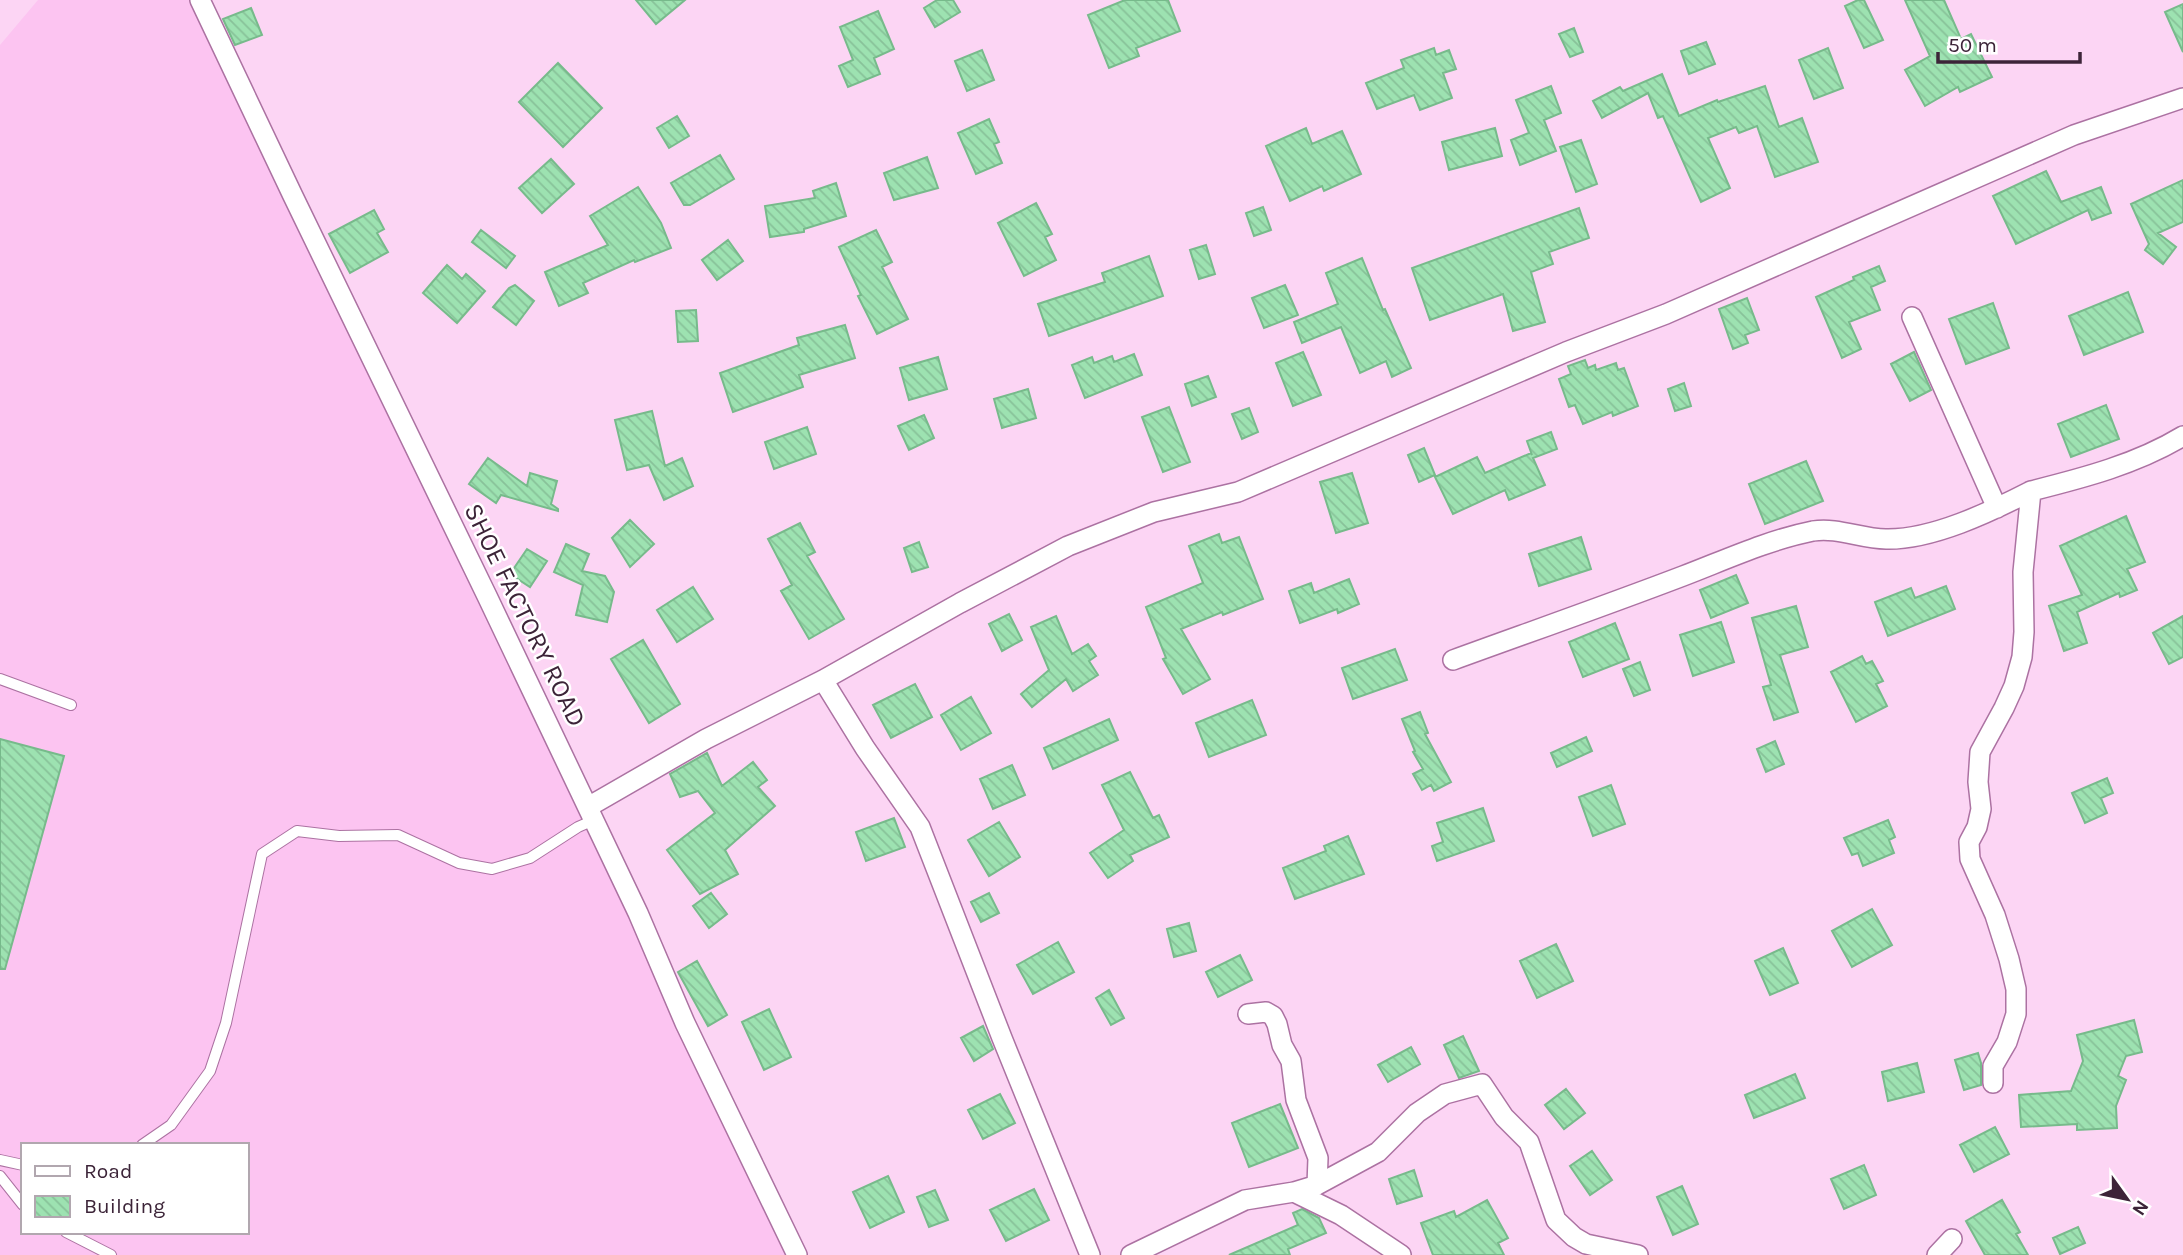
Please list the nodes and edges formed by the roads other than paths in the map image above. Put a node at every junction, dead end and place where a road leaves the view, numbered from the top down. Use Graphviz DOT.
graph roads {
  1 [pos="200,0"];
  2 [pos="2183,98"];
  3 [pos="1912,317"];
  4 [pos="2183,436"];
  5 [pos="2031,491"];
  6 [pos="1997,508"];
  7 [pos="1453,660"];
  8 [pos="0,679"];
  9 [pos="823,680"];
  10 [pos="71,705"];
  11 [pos="591,814"];
  12 [pos="1248,1014"];
  13 [pos="1993,1083"];
  14 [pos="145,1143"];
  15 [pos="0,1160"];
  16 [pos="21,1165"];
  17 [pos="0,1175"];
  18 [pos="1317,1185"];
  19 [pos="1294,1192"];
  20 [pos="21,1202"];
  21 [pos="70,1234"];
  22 [pos="1952,1239"];
  23 [pos="111,1255"];
  24 [pos="797,1255"];
  25 [pos="1090,1255"];
  26 [pos="1131,1255"];
  27 [pos="1401,1255"];
  28 [pos="1638,1255"];
  29 [pos="1937,1255"];
  1 -- 11 [label="street, SHOE FACTORY ROAD"];
  2 -- 9 [label="street"];
  3 -- 6 [label="street"];
  4 -- 5 [label="street"];
  5 -- 6 [label="street"];
  5 -- 13 [label="street"];
  6 -- 7 [label="street"];
  8 -- 10 [label="lane"];
  9 -- 11 [label="street"];
  9 -- 25 [label="street"];
  11 -- 14 [label="lane"];
  11 -- 24 [label="street, SHOE FACTORY ROAD"];
  12 -- 18 [label="street"];
  15 -- 16 [label="lane"];
  17 -- 20 [label="lane"];
  18 -- 19 [label="street"];
  18 -- 28 [label="street"];
  19 -- 26 [label="street"];
  19 -- 27 [label="street"];
  21 -- 23 [label="lane"];
  22 -- 29 [label="street"];
}
